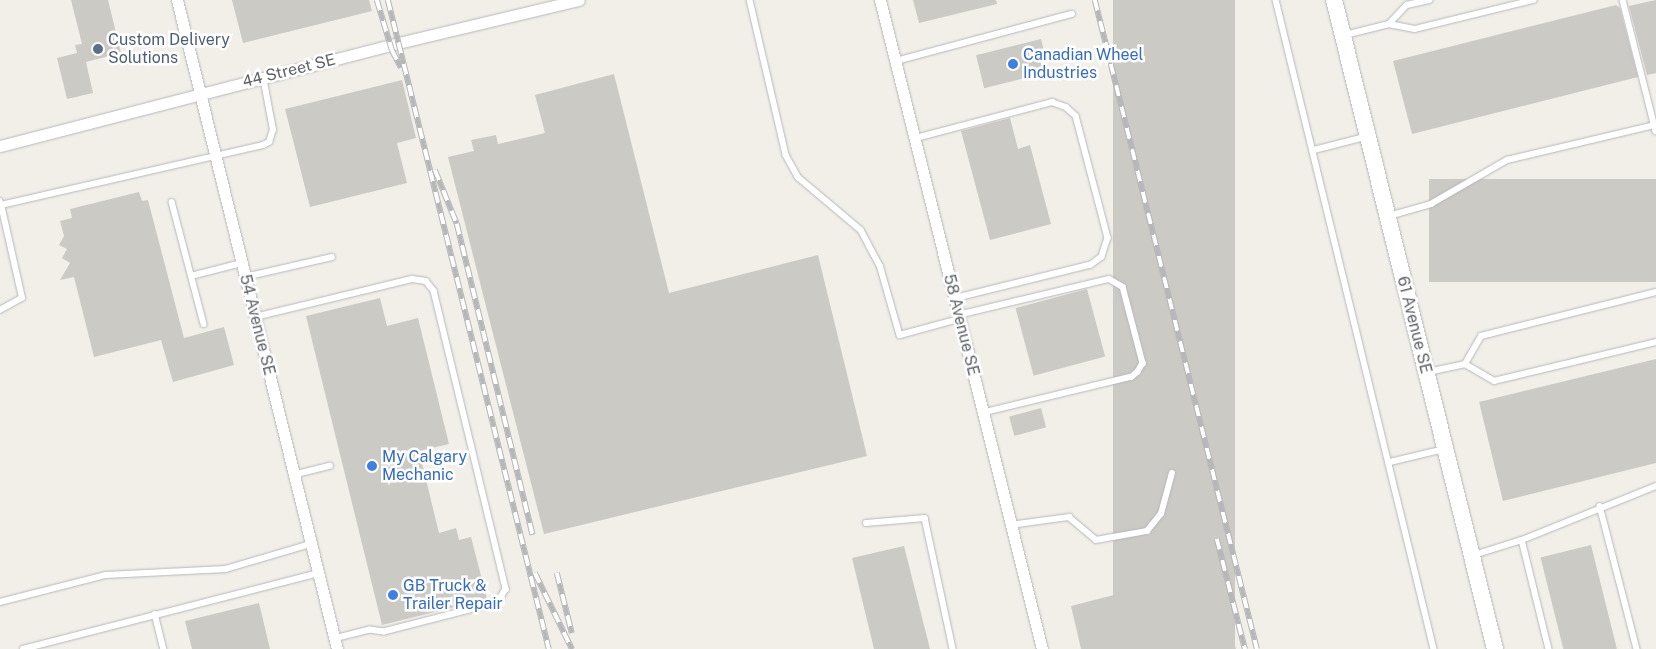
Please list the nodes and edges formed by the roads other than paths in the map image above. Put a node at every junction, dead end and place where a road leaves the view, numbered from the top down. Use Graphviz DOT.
graph roads {
  1 [pos="177,0"];
  2 [pos="579,0"];
  3 [pos="750,0"];
  4 [pos="880,0"];
  5 [pos="1276,0"];
  6 [pos="1334,0"];
  7 [pos="1429,0"];
  8 [pos="1534,0"];
  9 [pos="1623,0"];
  10 [pos="557,2"];
  11 [pos="1072,14"];
  12 [pos="1389,24"];
  13 [pos="1342,36"];
  14 [pos="896,61"];
  15 [pos="263,77"];
  16 [pos="201,93"];
  17 [pos="1655,128"];
  18 [pos="1367,136"];
  19 [pos="916,138"];
  20 [pos="0,146"];
  21 [pos="1314,150"];
  22 [pos="216,156"];
  23 [pos="172,202"];
  24 [pos="1,203"];
  25 [pos="1387,216"];
  26 [pos="332,256"];
  27 [pos="242,263"];
  28 [pos="191,276"];
  29 [pos="245,277"];
  30 [pos="1656,292"];
  31 [pos="954,299"];
  32 [pos="0,310"];
  33 [pos="255,317"];
  34 [pos="959,317"];
  35 [pos="204,324"];
  36 [pos="1656,342"];
  37 [pos="1465,364"];
  38 [pos="1426,373"];
  39 [pos="983,413"];
  40 [pos="1445,448"];
  41 [pos="1390,462"];
  42 [pos="330,466"];
  43 [pos="1172,473"];
  44 [pos="293,475"];
  45 [pos="1656,486"];
  46 [pos="1600,506"];
  47 [pos="866,523"];
  48 [pos="1010,525"];
  49 [pos="1522,540"];
  50 [pos="311,544"];
  51 [pos="1472,556"];
  52 [pos="318,573"];
  53 [pos="0,602"];
  54 [pos="155,614"];
  55 [pos="336,644"];
  56 [pos="23,649"];
  57 [pos="164,649"];
  58 [pos="953,649"];
  59 [pos="1042,649"];
  60 [pos="1434,649"];
  61 [pos="1494,649"];
  62 [pos="1549,649"];
  63 [pos="1637,649"];
  1 -- 16 [label="street, 54 Avenue SE"];
  2 -- 10 [label="street, 44 Street SE"];
  3 -- 34 [label="lane"];
  4 -- 14 [label="street, 58 Avenue SE"];
  5 -- 21 [label="lane"];
  6 -- 13 [label="street, 61 Avenue SE"];
  7 -- 12 [label="lane"];
  8 -- 12 [label="lane"];
  9 -- 17 [label="lane"];
  10 -- 15 [label="street, 44 Street SE"];
  11 -- 14 [label="lane"];
  12 -- 13 [label="lane"];
  13 -- 18 [label="street, 61 Avenue SE"];
  14 -- 19 [label="street, 58 Avenue SE"];
  15 -- 16 [label="street, 44 Street SE"];
  15 -- 22 [label="lane"];
  16 -- 20 [label="street, 44 Street SE"];
  16 -- 22 [label="street, 54 Avenue SE"];
  17 -- 25 [label="lane"];
  18 -- 21 [label="lane"];
  18 -- 25 [label="street, 61 Avenue SE"];
  19 -- 31 [label="street, 58 Avenue SE"];
  19 -- 31 [label="lane"];
  21 -- 41 [label="lane"];
  22 -- 24 [label="lane"];
  22 -- 27 [label="street, 54 Avenue SE"];
  23 -- 28 [label="lane"];
  24 -- 32 [label="lane"];
  25 -- 38 [label="street, 61 Avenue SE"];
  26 -- 29 [label="lane"];
  27 -- 28 [label="lane"];
  27 -- 29 [label="street, 54 Avenue SE"];
  28 -- 35 [label="lane"];
  29 -- 33 [label="street, 54 Avenue SE"];
  30 -- 37 [label="lane"];
  31 -- 34 [label="street, 58 Avenue SE"];
  33 -- 44 [label="street, 54 Avenue SE"];
  33 -- 55 [label="lane"];
  34 -- 39 [label="street, 58 Avenue SE"];
  34 -- 39 [label="lane"];
  36 -- 37 [label="lane"];
  37 -- 38 [label="lane"];
  38 -- 40 [label="street, 61 Avenue SE"];
  39 -- 48 [label="street, 58 Avenue SE"];
  40 -- 41 [label="lane"];
  40 -- 51 [label="street, 61 Avenue SE"];
  41 -- 60 [label="lane"];
  42 -- 44 [label="lane"];
  43 -- 48 [label="lane"];
  44 -- 50 [label="street, 54 Avenue SE"];
  45 -- 46 [label="lane"];
  46 -- 49 [label="lane"];
  46 -- 63 [label="lane"];
  47 -- 58 [label="lane"];
  48 -- 59 [label="street, 58 Avenue SE"];
  49 -- 51 [label="lane"];
  49 -- 62 [label="lane"];
  50 -- 52 [label="street, 54 Avenue SE"];
  50 -- 53 [label="lane"];
  51 -- 61 [label="street, 61 Avenue SE"];
  52 -- 54 [label="lane"];
  52 -- 55 [label="street, 54 Avenue SE"];
  54 -- 56 [label="lane"];
  54 -- 57 [label="lane"];
}
